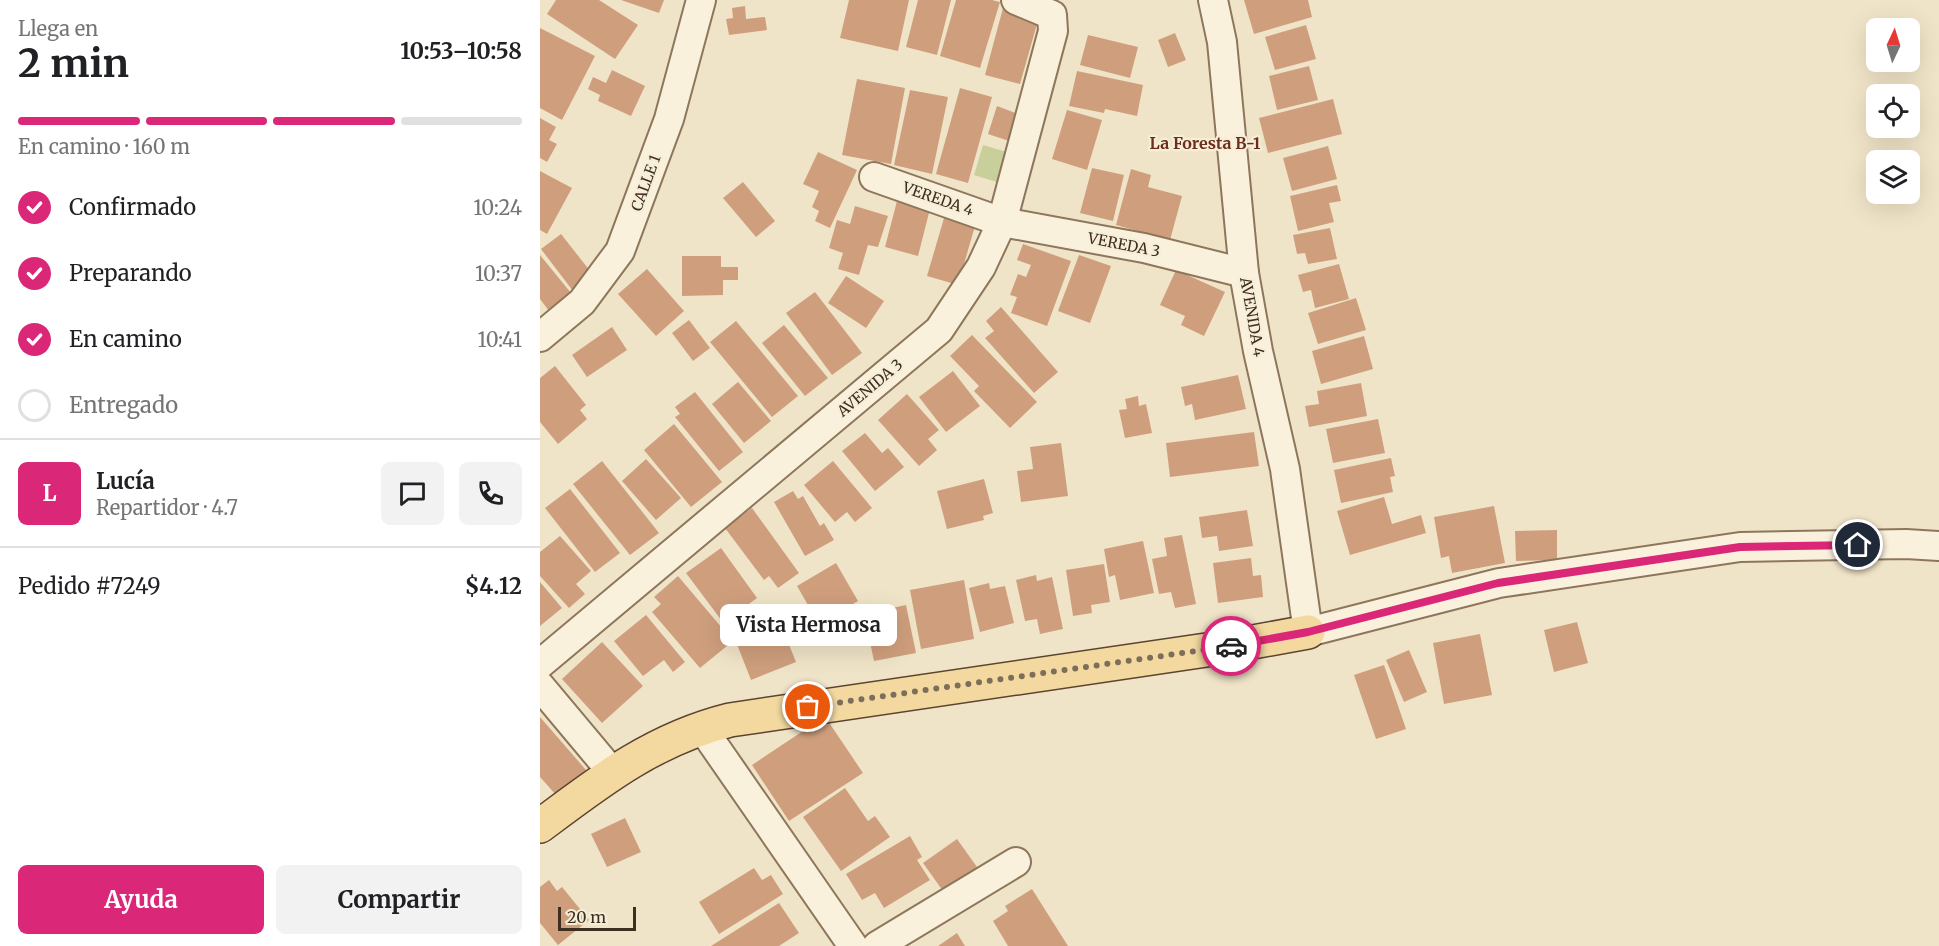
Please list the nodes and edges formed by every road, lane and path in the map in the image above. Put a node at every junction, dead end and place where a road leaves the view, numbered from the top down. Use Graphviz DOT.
graph roads {
  1 [pos="701,0"];
  2 [pos="1016,0"];
  3 [pos="1214,0"];
  4 [pos="874,177"];
  5 [pos="1002,222"];
  6 [pos="1244,273"];
  7 [pos="540,337"];
  8 [pos="1939,546"];
  9 [pos="1308,632"];
  10 [pos="540,664"];
  11 [pos="540,686"];
  12 [pos="702,728"];
  13 [pos="612,772"];
  14 [pos="540,826"];
  15 [pos="1016,862"];
  16 [pos="852,946"];
  17 [pos="877,946"];
  1 -- 7 [label="street, CALLE 1"];
  2 -- 5 [label="street, AVENIDA 3"];
  3 -- 6 [label="street, AVENIDA 4"];
  4 -- 5 [label="street, VEREDA 4"];
  5 -- 6 [label="street, VEREDA 3"];
  5 -- 10 [label="street, AVENIDA 3"];
  6 -- 9 [label="street, AVENIDA 4"];
  8 -- 9 [label="street"];
  9 -- 12 [label="main road"];
  11 -- 13 [label="street"];
  12 -- 13 [label="main road"];
  12 -- 16 [label="street"];
  13 -- 14 [label="main road"];
  15 -- 17 [label="street"];
}
